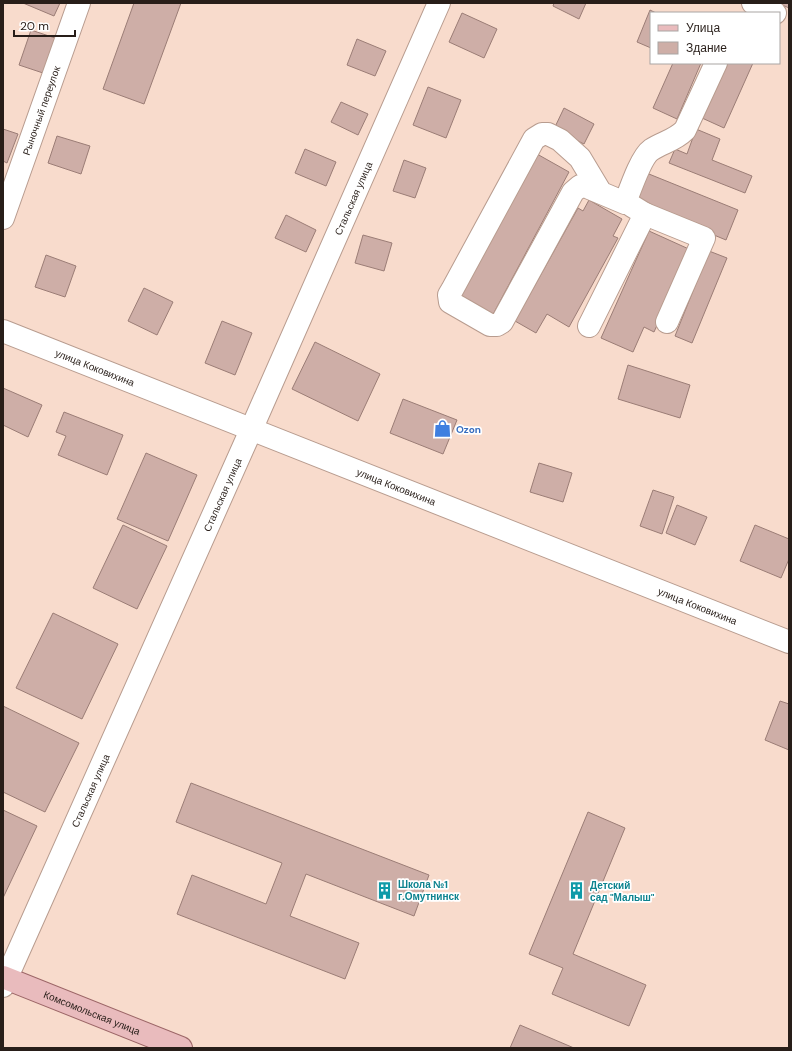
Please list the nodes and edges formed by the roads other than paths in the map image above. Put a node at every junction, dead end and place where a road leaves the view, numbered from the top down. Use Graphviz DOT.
graph roads {
  1 [pos="79,3"];
  2 [pos="439,3"];
  3 [pos="753,3"];
  4 [pos="774,12"];
  5 [pos="716,64"];
  6 [pos="601,193"];
  7 [pos="625,203"];
  8 [pos="645,214"];
  9 [pos="3,218"];
  10 [pos="667,322"];
  11 [pos="589,326"];
  12 [pos="3,331"];
  13 [pos="251,430"];
  14 [pos="787,635"];
  15 [pos="4,980"];
  16 [pos="168,1045"];
  1 -- 9 [label="street, Рыночный переулок"];
  2 -- 13 [label="street, Стальская улица"];
  3 -- 4 [label="street"];
  5 -- 7 [label="street"];
  6 -- 6 [label="street"];
  6 -- 7 [label="street"];
  7 -- 8 [label="street"];
  8 -- 10 [label="street"];
  8 -- 11 [label="street"];
  12 -- 13 [label="street, улица Коковихина"];
  13 -- 14 [label="street, улица Коковихина"];
  13 -- 15 [label="street, Стальская улица"];
  15 -- 16 [label="main road, Комсомольская улица"];
}
